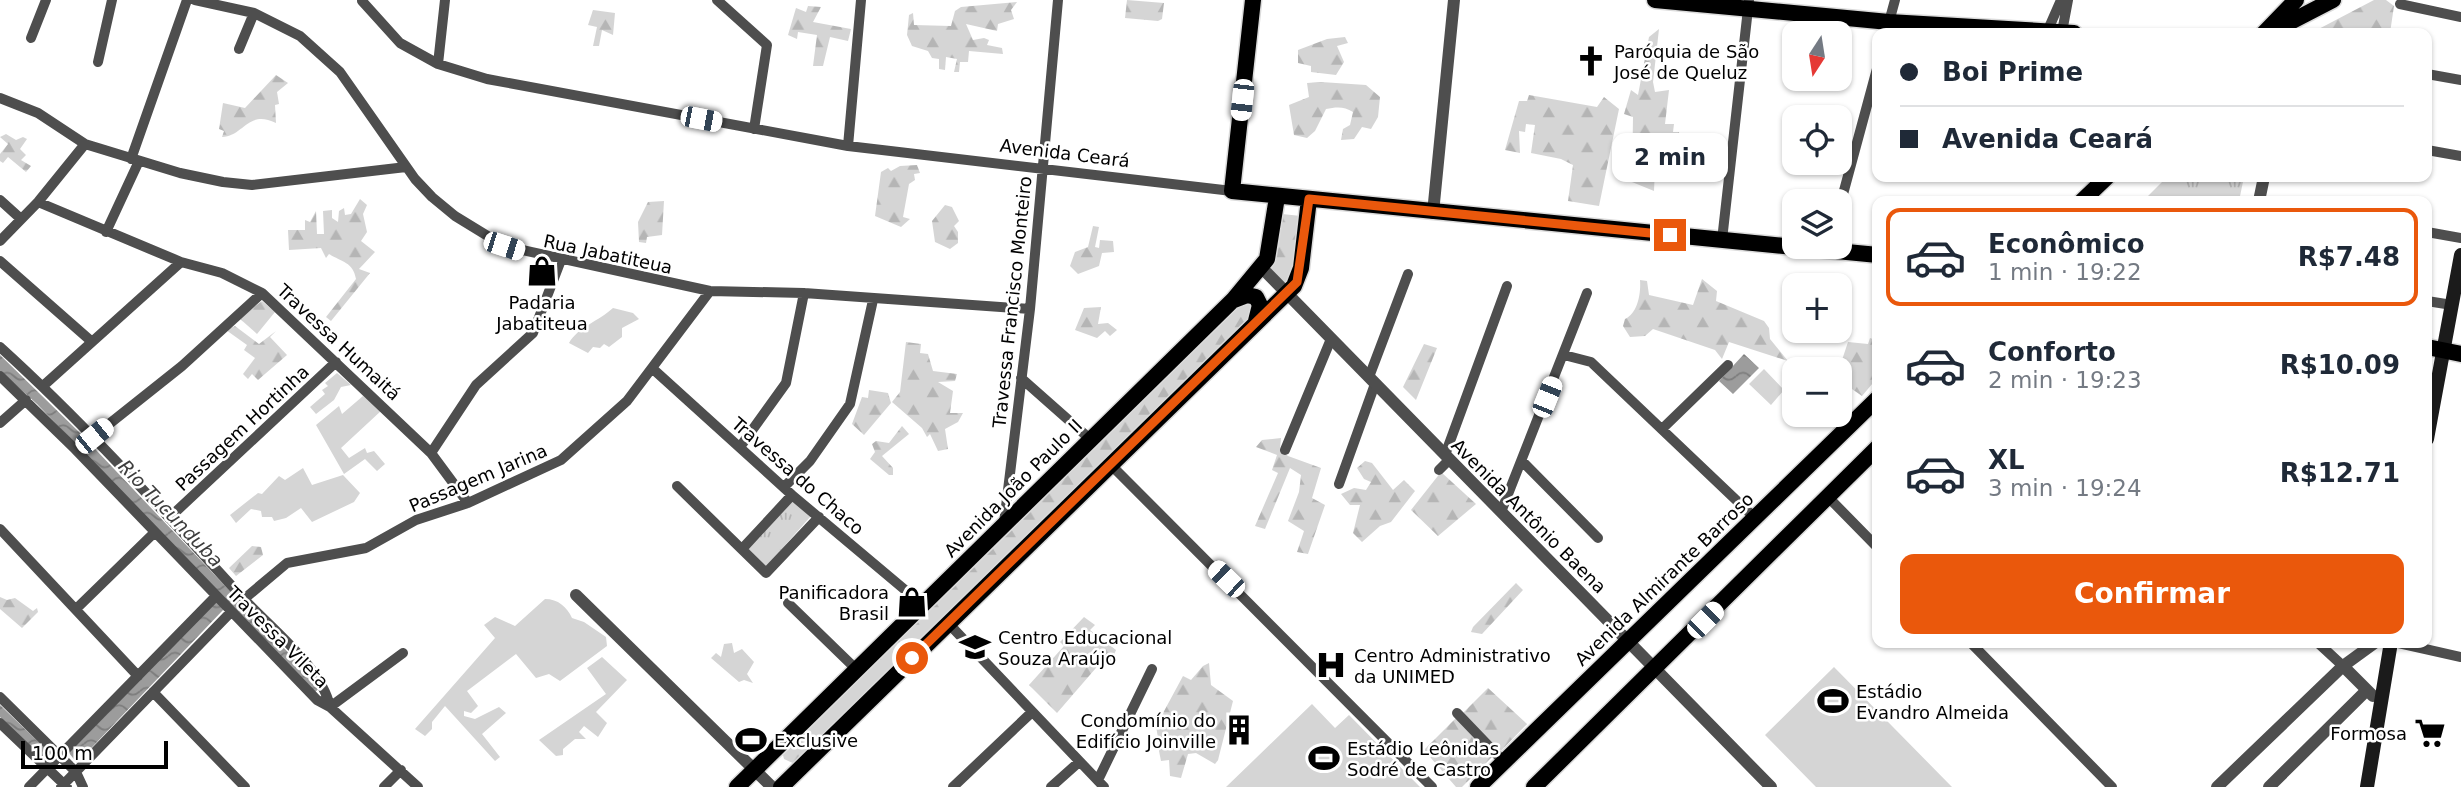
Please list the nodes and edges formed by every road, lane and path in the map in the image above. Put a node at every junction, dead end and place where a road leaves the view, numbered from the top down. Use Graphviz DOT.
graph roads {
  1 [pos="46,0"];
  2 [pos="111,0"];
  3 [pos="187,0"];
  4 [pos="195,0"];
  5 [pos="445,0"];
  6 [pos="717,0"];
  7 [pos="861,0"];
  8 [pos="1058,0"];
  9 [pos="1253,0"];
  10 [pos="1454,0"];
  11 [pos="1655,0"];
  12 [pos="1895,0"];
  13 [pos="2061,0"];
  14 [pos="2068,0"];
  15 [pos="2296,0"];
  16 [pos="2333,0"];
  17 [pos="362,1"];
  18 [pos="1748,4"];
  19 [pos="2400,4"];
  20 [pos="254,13"];
  21 [pos="2461,17"];
  22 [pos="1888,27"];
  23 [pos="1923,28"];
  24 [pos="2061,28"];
  25 [pos="2062,28"];
  26 [pos="2268,28"];
  27 [pos="2279,28"];
  28 [pos="31,38"];
  29 [pos="239,49"];
  30 [pos="98,62"];
  31 [pos="438,64"];
  32 [pos="2432,75"];
  33 [pos="2461,80"];
  34 [pos="1872,87"];
  35 [pos="0,98"];
  36 [pos="754,129"];
  37 [pos="85,144"];
  38 [pos="848,146"];
  39 [pos="2432,151"];
  40 [pos="2461,156"];
  41 [pos="135,160"];
  42 [pos="406,167"];
  43 [pos="1040,171"];
  44 [pos="2103,182"];
  45 [pos="1844,189"];
  46 [pos="1232,191"];
  47 [pos="2087,196"];
  48 [pos="1277,197"];
  49 [pos="1309,199"];
  50 [pos="0,200"];
  51 [pos="38,202"];
  52 [pos="1433,213"];
  53 [pos="21,219"];
  54 [pos="106,232"];
  55 [pos="2432,233"];
  56 [pos="2461,238"];
  57 [pos="1722,240"];
  58 [pos="0,241"];
  59 [pos="1782,246"];
  60 [pos="1852,251"];
  61 [pos="1872,254"];
  62 [pos="2461,255"];
  63 [pos="561,260"];
  64 [pos="0,261"];
  65 [pos="181,262"];
  66 [pos="1262,268"];
  67 [pos="1409,274"];
  68 [pos="1507,286"];
  69 [pos="710,291"];
  70 [pos="262,293"];
  71 [pos="804,293"];
  72 [pos="1286,293"];
  73 [pos="1587,293"];
  74 [pos="873,300"];
  75 [pos="1233,300"];
  76 [pos="2432,302"];
  77 [pos="2452,305"];
  78 [pos="1030,309"];
  79 [pos="1256,321"];
  80 [pos="1331,339"];
  81 [pos="91,341"];
  82 [pos="0,347"];
  83 [pos="2435,349"];
  84 [pos="2461,354"];
  85 [pos="1564,355"];
  86 [pos="336,362"];
  87 [pos="1728,365"];
  88 [pos="653,369"];
  89 [pos="0,376"];
  90 [pos="1021,378"];
  91 [pos="1371,381"];
  92 [pos="2432,383"];
  93 [pos="43,386"];
  94 [pos="26,400"];
  95 [pos="1872,404"];
  96 [pos="0,423"];
  97 [pos="1662,429"];
  98 [pos="94,436"];
  99 [pos="1090,439"];
  100 [pos="740,447"];
  101 [pos="1285,450"];
  102 [pos="431,453"];
  103 [pos="1872,453"];
  104 [pos="1447,457"];
  105 [pos="1522,461"];
  106 [pos="1110,464"];
  107 [pos="1439,470"];
  108 [pos="1339,484"];
  109 [pos="677,486"];
  110 [pos="788,491"];
  111 [pos="1828,497"];
  112 [pos="468,503"];
  113 [pos="1501,512"];
  114 [pos="819,517"];
  115 [pos="169,518"];
  116 [pos="1755,518"];
  117 [pos="1004,523"];
  118 [pos="0,529"];
  119 [pos="154,533"];
  120 [pos="1598,538"];
  121 [pos="1872,542"];
  122 [pos="742,549"];
  123 [pos="576,595"];
  124 [pos="216,596"];
  125 [pos="244,599"];
  126 [pos="788,603"];
  127 [pos="922,605"];
  128 [pos="76,608"];
  129 [pos="231,612"];
  130 [pos="947,623"];
  131 [pos="1628,641"];
  132 [pos="1976,648"];
  133 [pos="2323,648"];
  134 [pos="2368,648"];
  135 [pos="2391,648"];
  136 [pos="2420,648"];
  137 [pos="403,653"];
  138 [pos="2461,657"];
  139 [pos="2343,666"];
  140 [pos="1152,669"];
  141 [pos="1656,669"];
  142 [pos="857,670"];
  143 [pos="138,676"];
  144 [pos="2367,691"];
  145 [pos="153,692"];
  146 [pos="0,697"];
  147 [pos="2382,704"];
  148 [pos="330,707"];
  149 [pos="1031,713"];
  150 [pos="1457,713"];
  151 [pos="0,723"];
  152 [pos="794,730"];
  153 [pos="1079,762"];
  154 [pos="1504,762"];
  155 [pos="806,763"];
  156 [pos="54,764"];
  157 [pos="755,769"];
  158 [pos="73,770"];
  159 [pos="401,771"];
  160 [pos="1101,784"];
  161 [pos="62,785"];
  162 [pos="29,787"];
  163 [pos="83,787"];
  164 [pos="245,787"];
  165 [pos="384,787"];
  166 [pos="418,787"];
  167 [pos="737,787"];
  168 [pos="772,787"];
  169 [pos="781,787"];
  170 [pos="953,787"];
  171 [pos="1051,787"];
  172 [pos="1432,787"];
  173 [pos="1478,787"];
  174 [pos="1534,787"];
  175 [pos="1771,787"];
  176 [pos="2112,787"];
  177 [pos="2217,787"];
  178 [pos="2269,787"];
  179 [pos="2367,787"];
  1 -- 28 [label="street"];
  2 -- 30 [label="street"];
  3 -- 41 [label="street"];
  4 -- 20 [label="street, Rua Jabatiteua"];
  5 -- 31 [label="street"];
  6 -- 36 [label="street"];
  7 -- 38 [label="street"];
  8 -- 43 [label="street, Travessa Francisco Monteiro"];
  9 -- 46 [label="main road"];
  10 -- 52 [label="street"];
  11 -- 18 [label="main road"];
  12 -- 22 [label="street"];
  13 -- 24 [label="street"];
  14 -- 25 [label="street"];
  15 -- 26 [label="main road"];
  16 -- 27 [label="main road"];
  17 -- 31 [label="street, Avenida Ceará"];
  18 -- 22 [label="main road"];
  18 -- 57 [label="street"];
  19 -- 21 [label="street"];
  20 -- 29 [label="street"];
  20 -- 42 [label="street, Rua Jabatiteua"];
  22 -- 23 [label="main road"];
  31 -- 36 [label="street, Avenida Ceará"];
  32 -- 33 [label="street"];
  34 -- 45 [label="street"];
  35 -- 37 [label="street"];
  36 -- 38 [label="street, Avenida Ceará"];
  37 -- 41 [label="street"];
  37 -- 51 [label="street"];
  38 -- 43 [label="street, Avenida Ceará"];
  39 -- 40 [label="street"];
  41 -- 42 [label="street"];
  41 -- 54 [label="street"];
  42 -- 63 [label="street, Rua Jabatiteua"];
  43 -- 46 [label="street, Avenida Ceará"];
  43 -- 78 [label="street, Travessa Francisco Monteiro"];
  44 -- 47 [label="main road"];
  46 -- 48 [label="main road, Avenida Ceará"];
  48 -- 49 [label="main road, Avenida Ceará"];
  48 -- 66 [label="main road, Avenida João Paulo II"];
  49 -- 52 [label="main road, Avenida Ceará"];
  49 -- 72 [label="main road"];
  50 -- 53 [label="street"];
  51 -- 53 [label="street"];
  51 -- 54 [label="street, Travessa Humaitá"];
  52 -- 57 [label="main road, Avenida Ceará"];
  53 -- 58 [label="street"];
  54 -- 65 [label="street, Travessa Humaitá"];
  55 -- 56 [label="street"];
  57 -- 59 [label="main road, Avenida Ceará"];
  60 -- 61 [label="main road, Avenida Ceará"];
  62 -- 77 [label="main road"];
  63 -- 69 [label="street, Rua Jabatiteua"];
  63 -- 102 [label="street"];
  64 -- 81 [label="street"];
  65 -- 70 [label="street, Travessa Humaitá"];
  65 -- 81 [label="street"];
  66 -- 72 [label="street, Avenida Antônio Baena"];
  66 -- 75 [label="main road, Avenida João Paulo II"];
  67 -- 91 [label="street"];
  68 -- 104 [label="street"];
  69 -- 71 [label="street, Rua Jabatiteua"];
  69 -- 88 [label="street, Passagem Jarina"];
  70 -- 86 [label="street, Travessa Humaitá"];
  70 -- 98 [label="street"];
  71 -- 74 [label="street, Rua Jabatiteua"];
  71 -- 100 [label="street"];
  72 -- 79 [label="main road"];
  72 -- 80 [label="street, Avenida Antônio Baena"];
  73 -- 85 [label="street"];
  74 -- 78 [label="street, Rua Jabatiteua"];
  74 -- 110 [label="street"];
  75 -- 79 [label="main road"];
  75 -- 99 [label="main road, Avenida João Paulo II"];
  76 -- 77 [label="street"];
  77 -- 83 [label="main road"];
  78 -- 90 [label="street, Travessa Francisco Monteiro"];
  79 -- 106 [label="main road"];
  80 -- 91 [label="street, Avenida Antônio Baena"];
  80 -- 101 [label="street"];
  81 -- 93 [label="street"];
  82 -- 93 [label="street, Travessa Vileta"];
  83 -- 84 [label="main road"];
  83 -- 92 [label="main road"];
  85 -- 97 [label="street"];
  85 -- 105 [label="street"];
  86 -- 102 [label="street, Travessa Humaitá"];
  86 -- 115 [label="street, Passagem Hortinha"];
  87 -- 97 [label="street"];
  88 -- 100 [label="street, Travessa do Chaco"];
  88 -- 112 [label="street, Passagem Jarina"];
  89 -- 94 [label="street, Travessa Vileta"];
  90 -- 99 [label="street"];
  90 -- 117 [label="street, Travessa Francisco Monteiro"];
  91 -- 104 [label="street, Avenida Antônio Baena"];
  91 -- 108 [label="street"];
  93 -- 98 [label="street, Travessa Vileta"];
  94 -- 96 [label="street"];
  94 -- 119 [label="street, Travessa Vileta"];
  95 -- 116 [label="main road, Avenida Almirante Barroso"];
  97 -- 116 [label="street"];
  98 -- 115 [label="street, Travessa Vileta"];
  99 -- 117 [label="main road, Avenida João Paulo II"];
  100 -- 110 [label="street, Travessa do Chaco"];
  102 -- 112 [label="street, Travessa Humaitá"];
  103 -- 111 [label="main road"];
  104 -- 107 [label="street"];
  104 -- 113 [label="street, Avenida Antônio Baena"];
  105 -- 113 [label="street"];
  105 -- 120 [label="street"];
  106 -- 130 [label="main road"];
  106 -- 172 [label="street"];
  109 -- 122 [label="street"];
  110 -- 114 [label="street, Travessa do Chaco"];
  110 -- 122 [label="street"];
  111 -- 121 [label="street"];
  111 -- 141 [label="main road"];
  112 -- 125 [label="street, Passagem Jarina"];
  113 -- 131 [label="street, Avenida Antônio Baena"];
  114 -- 122 [label="street"];
  114 -- 127 [label="street, Travessa do Chaco"];
  115 -- 125 [label="street, Travessa Vileta"];
  116 -- 131 [label="main road, Avenida Almirante Barroso"];
  117 -- 127 [label="main road, Avenida João Paulo II"];
  118 -- 128 [label="street"];
  119 -- 124 [label="street, Travessa Vileta"];
  119 -- 128 [label="street"];
  123 -- 157 [label="street"];
  124 -- 129 [label="street, Travessa Vileta"];
  124 -- 143 [label="street"];
  125 -- 148 [label="street, Travessa Vileta"];
  126 -- 142 [label="street"];
  127 -- 142 [label="main road, Avenida João Paulo II"];
  128 -- 143 [label="street"];
  129 -- 145 [label="street"];
  129 -- 148 [label="street, Travessa Vileta"];
  130 -- 149 [label="street"];
  130 -- 155 [label="main road"];
  131 -- 141 [label="street, Avenida Antônio Baena"];
  131 -- 154 [label="main road, Avenida Almirante Barroso"];
  132 -- 176 [label="street"];
  133 -- 139 [label="street"];
  134 -- 139 [label="street"];
  135 -- 147 [label="main road"];
  136 -- 138 [label="street"];
  137 -- 148 [label="street"];
  139 -- 144 [label="street"];
  139 -- 177 [label="street"];
  140 -- 160 [label="street"];
  141 -- 174 [label="main road"];
  141 -- 175 [label="street, Avenida Antônio Baena"];
  142 -- 152 [label="main road, Avenida João Paulo II"];
  143 -- 156 [label="street"];
  144 -- 147 [label="street"];
  144 -- 178 [label="street"];
  145 -- 158 [label="street"];
  145 -- 164 [label="street"];
  146 -- 156 [label="street"];
  147 -- 179 [label="main road"];
  148 -- 159 [label="street, Travessa Vileta"];
  149 -- 153 [label="street"];
  149 -- 170 [label="street"];
  150 -- 154 [label="street"];
  151 -- 156 [label="street"];
  152 -- 155 [label="main road"];
  152 -- 157 [label="main road, Avenida João Paulo II"];
  153 -- 160 [label="street"];
  153 -- 171 [label="street"];
  154 -- 173 [label="main road, Avenida Almirante Barroso"];
  155 -- 169 [label="main road"];
  156 -- 158 [label="street"];
  156 -- 161 [label="street"];
  156 -- 162 [label="street"];
  157 -- 167 [label="main road, Avenida João Paulo II"];
  157 -- 168 [label="street"];
  158 -- 161 [label="street"];
  158 -- 163 [label="street"];
  159 -- 165 [label="street"];
  159 -- 166 [label="street, Travessa Vileta"];
}
